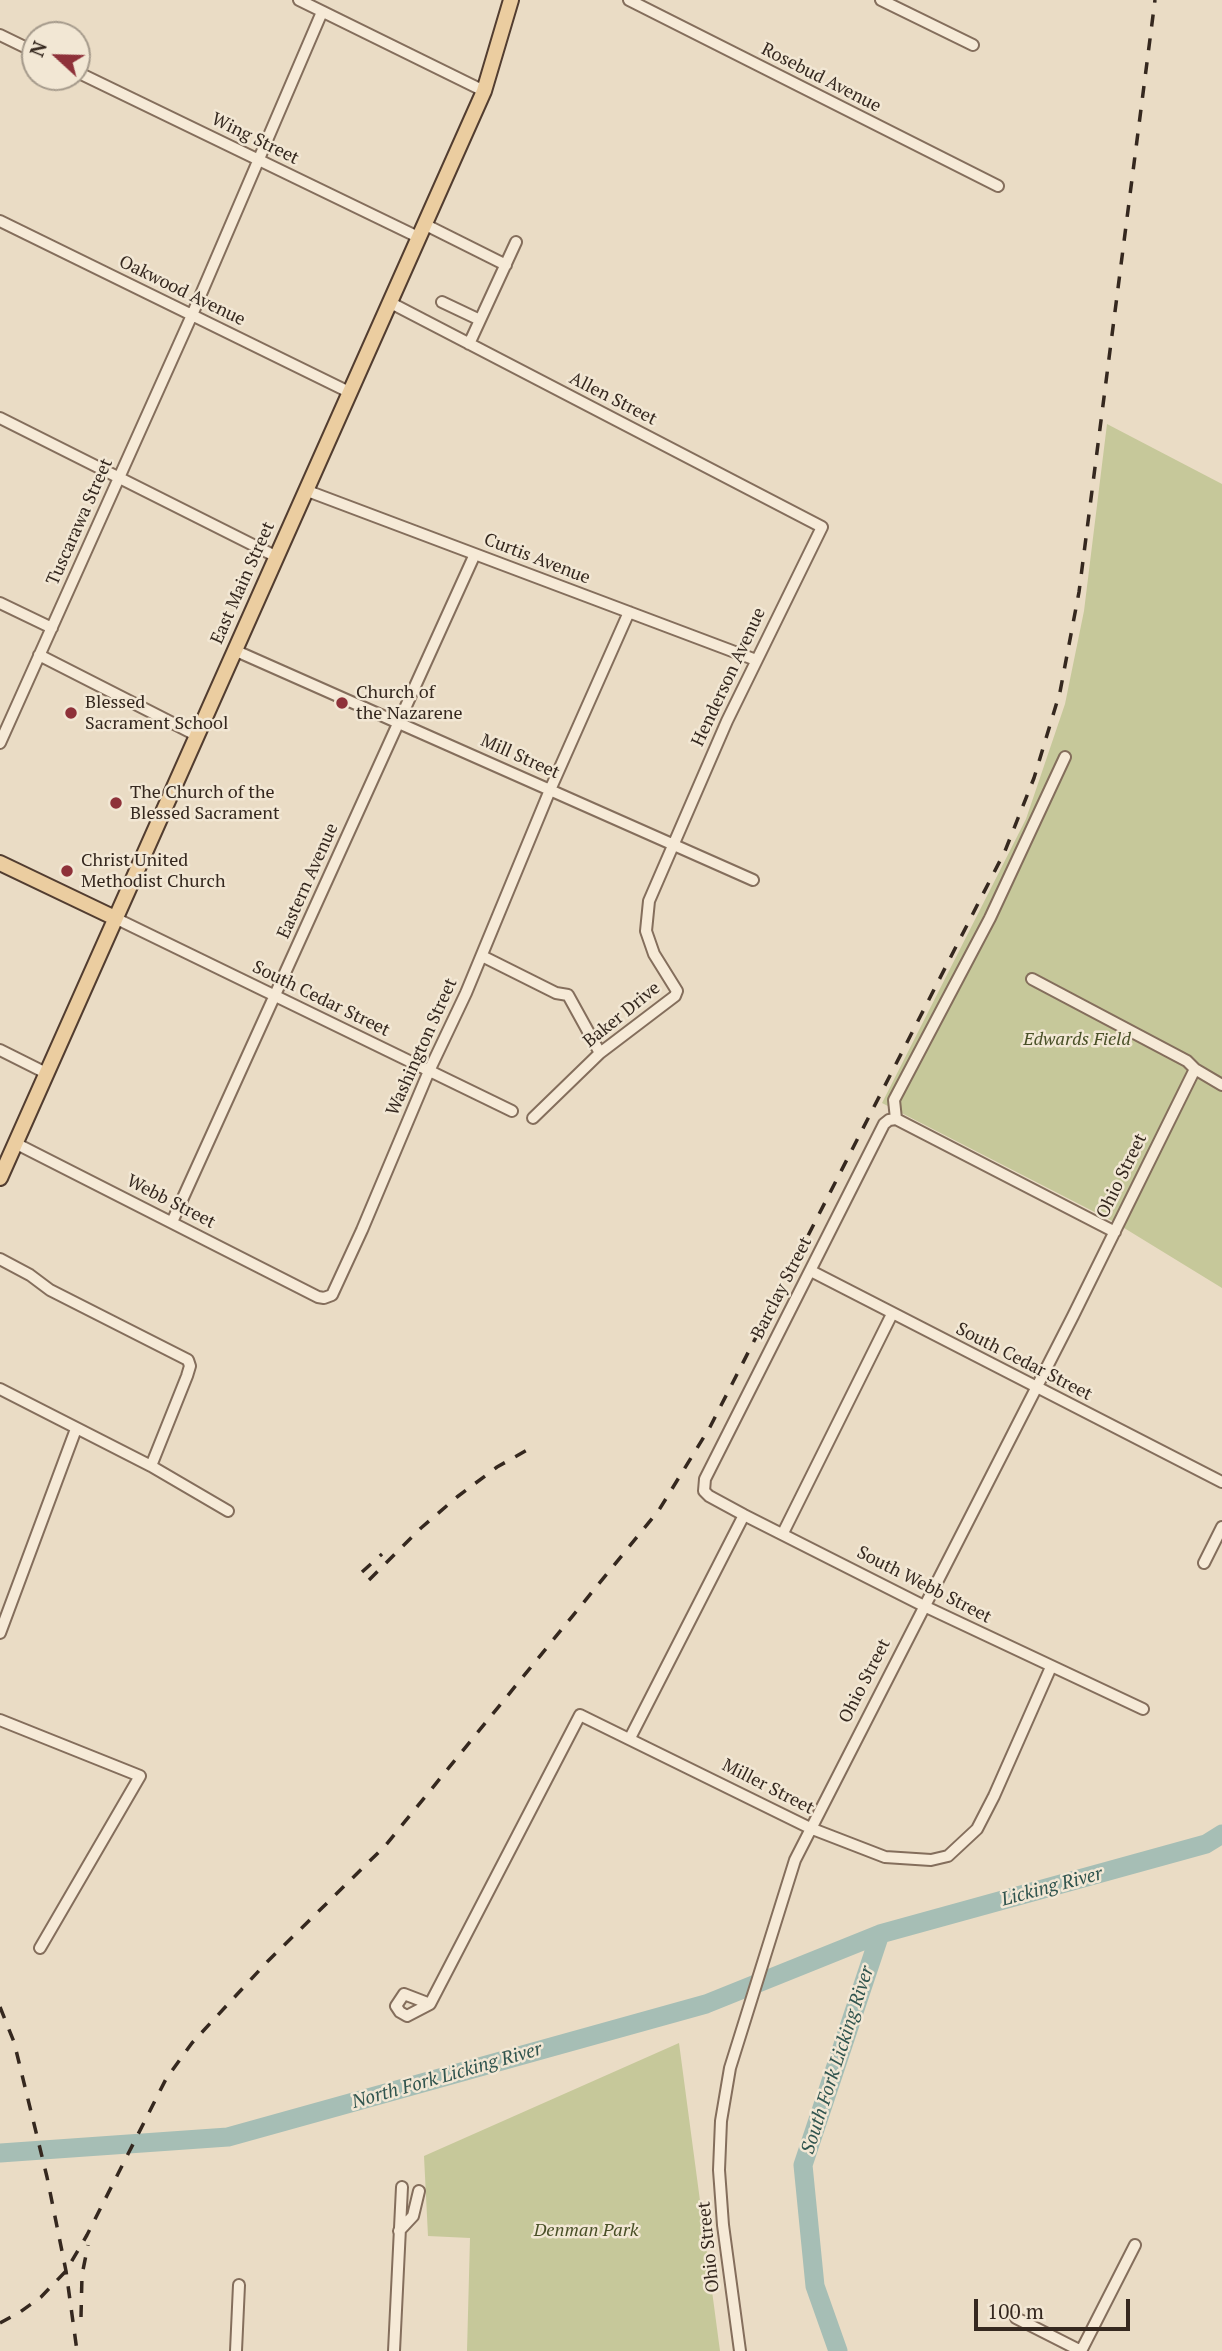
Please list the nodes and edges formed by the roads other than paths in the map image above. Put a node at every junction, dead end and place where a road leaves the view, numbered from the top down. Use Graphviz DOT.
graph roads {
  1 [pos="299,0"];
  2 [pos="511,0"];
  3 [pos="629,0"];
  4 [pos="880,0"];
  5 [pos="322,12"];
  6 [pos="0,35"];
  7 [pos="21,45"];
  8 [pos="973,45"];
  9 [pos="91,79"];
  10 [pos="484,91"];
  11 [pos="258,160"];
  12 [pos="998,186"];
  13 [pos="0,221"];
  14 [pos="421,231"];
  15 [pos="516,242"];
  16 [pos="506,265"];
  17 [pos="389,302"];
  18 [pos="442,302"];
  19 [pos="192,315"];
  20 [pos="480,320"];
  21 [pos="469,344"];
  22 [pos="349,392"];
  23 [pos="0,418"];
  24 [pos="119,478"];
  25 [pos="305,490"];
  26 [pos="822,527"];
  27 [pos="475,554"];
  28 [pos="275,556"];
  29 [pos="0,603"];
  30 [pos="629,612"];
  31 [pos="51,628"];
  32 [pos="234,650"];
  33 [pos="39,655"];
  34 [pos="756,660"];
  35 [pos="398,723"];
  36 [pos="196,735"];
  37 [pos="0,743"];
  38 [pos="1065,757"];
  39 [pos="550,790"];
  40 [pos="674,845"];
  41 [pos="0,863"];
  42 [pos="753,880"];
  43 [pos="115,918"];
  44 [pos="482,956"];
  45 [pos="1032,979"];
  46 [pos="275,996"];
  47 [pos="0,1050"];
  48 [pos="600,1053"];
  49 [pos="1195,1069"];
  50 [pos="429,1071"];
  51 [pos="46,1073"];
  52 [pos="1222,1084"];
  53 [pos="512,1111"];
  54 [pos="533,1118"];
  55 [pos="896,1119"];
  56 [pos="15,1143"];
  57 [pos="0,1178"];
  58 [pos="172,1222"];
  59 [pos="1115,1231"];
  60 [pos="0,1259"];
  61 [pos="811,1271"];
  62 [pos="310,1292"];
  63 [pos="892,1314"];
  64 [pos="1035,1387"];
  65 [pos="0,1390"];
  66 [pos="76,1429"];
  67 [pos="151,1466"];
  68 [pos="705,1479"];
  69 [pos="1222,1482"];
  70 [pos="228,1511"];
  71 [pos="744,1515"];
  72 [pos="1222,1527"];
  73 [pos="783,1534"];
  74 [pos="1204,1563"];
  75 [pos="924,1606"];
  76 [pos="0,1633"];
  77 [pos="1051,1667"];
  78 [pos="1143,1709"];
  79 [pos="0,1720"];
  80 [pos="629,1738"];
  81 [pos="810,1828"];
  82 [pos="40,1948"];
  83 [pos="430,2004"];
  84 [pos="402,2187"];
  85 [pos="419,2191"];
  86 [pos="399,2231"];
  87 [pos="1135,2245"];
  88 [pos="239,2285"];
  89 [pos="1016,2318"];
  90 [pos="236,2351"];
  91 [pos="394,2351"];
  92 [pos="740,2351"];
  93 [pos="1079,2351"];
  1 -- 5 [label="street"];
  2 -- 10 [label="main road, East Main Street"];
  3 -- 12 [label="street, Rosebud Avenue"];
  4 -- 8 [label="street"];
  5 -- 10 [label="street"];
  5 -- 11 [label="street, Tuscarawa Street"];
  6 -- 7 [label="street"];
  9 -- 11 [label="street, Wing Street"];
  10 -- 14 [label="main road, East Main Street"];
  11 -- 14 [label="street, Wing Street"];
  11 -- 19 [label="street, Tuscarawa Street"];
  13 -- 19 [label="street, Oakwood Avenue"];
  14 -- 16 [label="street, Wing Street"];
  14 -- 17 [label="main road, East Main Street"];
  15 -- 16 [label="street"];
  16 -- 20 [label="street"];
  17 -- 21 [label="street, Allen Street"];
  17 -- 22 [label="main road, East Main Street"];
  18 -- 20 [label="street"];
  19 -- 22 [label="street, Oakwood Avenue"];
  19 -- 24 [label="street, Tuscarawa Street"];
  20 -- 21 [label="street"];
  21 -- 26 [label="street, Allen Street"];
  22 -- 25 [label="main road, East Main Street"];
  23 -- 24 [label="street"];
  24 -- 28 [label="street"];
  24 -- 31 [label="street, Tuscarawa Street"];
  25 -- 27 [label="street, Curtis Avenue"];
  25 -- 28 [label="main road, East Main Street"];
  26 -- 34 [label="street, Henderson Avenue"];
  27 -- 30 [label="street, Curtis Avenue"];
  27 -- 35 [label="street, Eastern Avenue"];
  28 -- 32 [label="main road, East Main Street"];
  29 -- 31 [label="street"];
  30 -- 34 [label="street, Curtis Avenue"];
  30 -- 39 [label="street, Washington Street"];
  31 -- 33 [label="street, Tuscarawa Street"];
  32 -- 35 [label="street, Mill Street"];
  32 -- 36 [label="main road, East Main Street"];
  33 -- 36 [label="street"];
  33 -- 37 [label="street, Tuscarawa Street"];
  34 -- 40 [label="street, Henderson Avenue"];
  35 -- 39 [label="street, Mill Street"];
  35 -- 46 [label="street, Eastern Avenue"];
  36 -- 43 [label="main road, East Main Street"];
  38 -- 55 [label="street"];
  39 -- 40 [label="street, Mill Street"];
  39 -- 44 [label="street, Washington Street"];
  40 -- 42 [label="street, Mill Street"];
  40 -- 48 [label="street, Baker Drive"];
  41 -- 43 [label="main road"];
  43 -- 46 [label="street, South Cedar Street"];
  43 -- 51 [label="main road, East Main Street"];
  44 -- 48 [label="street"];
  44 -- 50 [label="street, Washington Street"];
  45 -- 49 [label="street"];
  46 -- 50 [label="street, South Cedar Street"];
  46 -- 58 [label="street, Eastern Avenue"];
  47 -- 51 [label="street"];
  48 -- 54 [label="street, Baker Drive"];
  49 -- 52 [label="street"];
  49 -- 59 [label="street, Ohio Street"];
  50 -- 53 [label="street, South Cedar Street"];
  50 -- 62 [label="street, Washington Street"];
  51 -- 56 [label="main road, East Main Street"];
  55 -- 59 [label="street"];
  55 -- 61 [label="street, Barclay Street"];
  56 -- 57 [label="main road, East Main Street"];
  56 -- 58 [label="street, Webb Street"];
  58 -- 62 [label="street, Webb Street"];
  59 -- 64 [label="street, Ohio Street"];
  60 -- 67 [label="street"];
  61 -- 63 [label="street, South Cedar Street"];
  61 -- 68 [label="street, Barclay Street"];
  63 -- 64 [label="street, South Cedar Street"];
  63 -- 73 [label="street"];
  64 -- 69 [label="street, South Cedar Street"];
  64 -- 75 [label="street, Ohio Street"];
  65 -- 66 [label="street"];
  66 -- 67 [label="street"];
  66 -- 76 [label="street"];
  67 -- 70 [label="street"];
  68 -- 71 [label="street, South Webb Street"];
  71 -- 73 [label="street, South Webb Street"];
  71 -- 80 [label="street"];
  72 -- 74 [label="street"];
  73 -- 75 [label="street, South Webb Street"];
  75 -- 77 [label="street, South Webb Street"];
  75 -- 81 [label="street, Ohio Street"];
  77 -- 78 [label="street, South Webb Street"];
  77 -- 81 [label="street, Miller Street"];
  79 -- 82 [label="street"];
  80 -- 81 [label="street, Miller Street"];
  80 -- 83 [label="street, Miller Street"];
  81 -- 92 [label="street, Ohio Street"];
  84 -- 86 [label="street"];
  85 -- 86 [label="street"];
  86 -- 91 [label="street"];
  87 -- 93 [label="street"];
  88 -- 90 [label="street"];
  89 -- 93 [label="street"];
}
